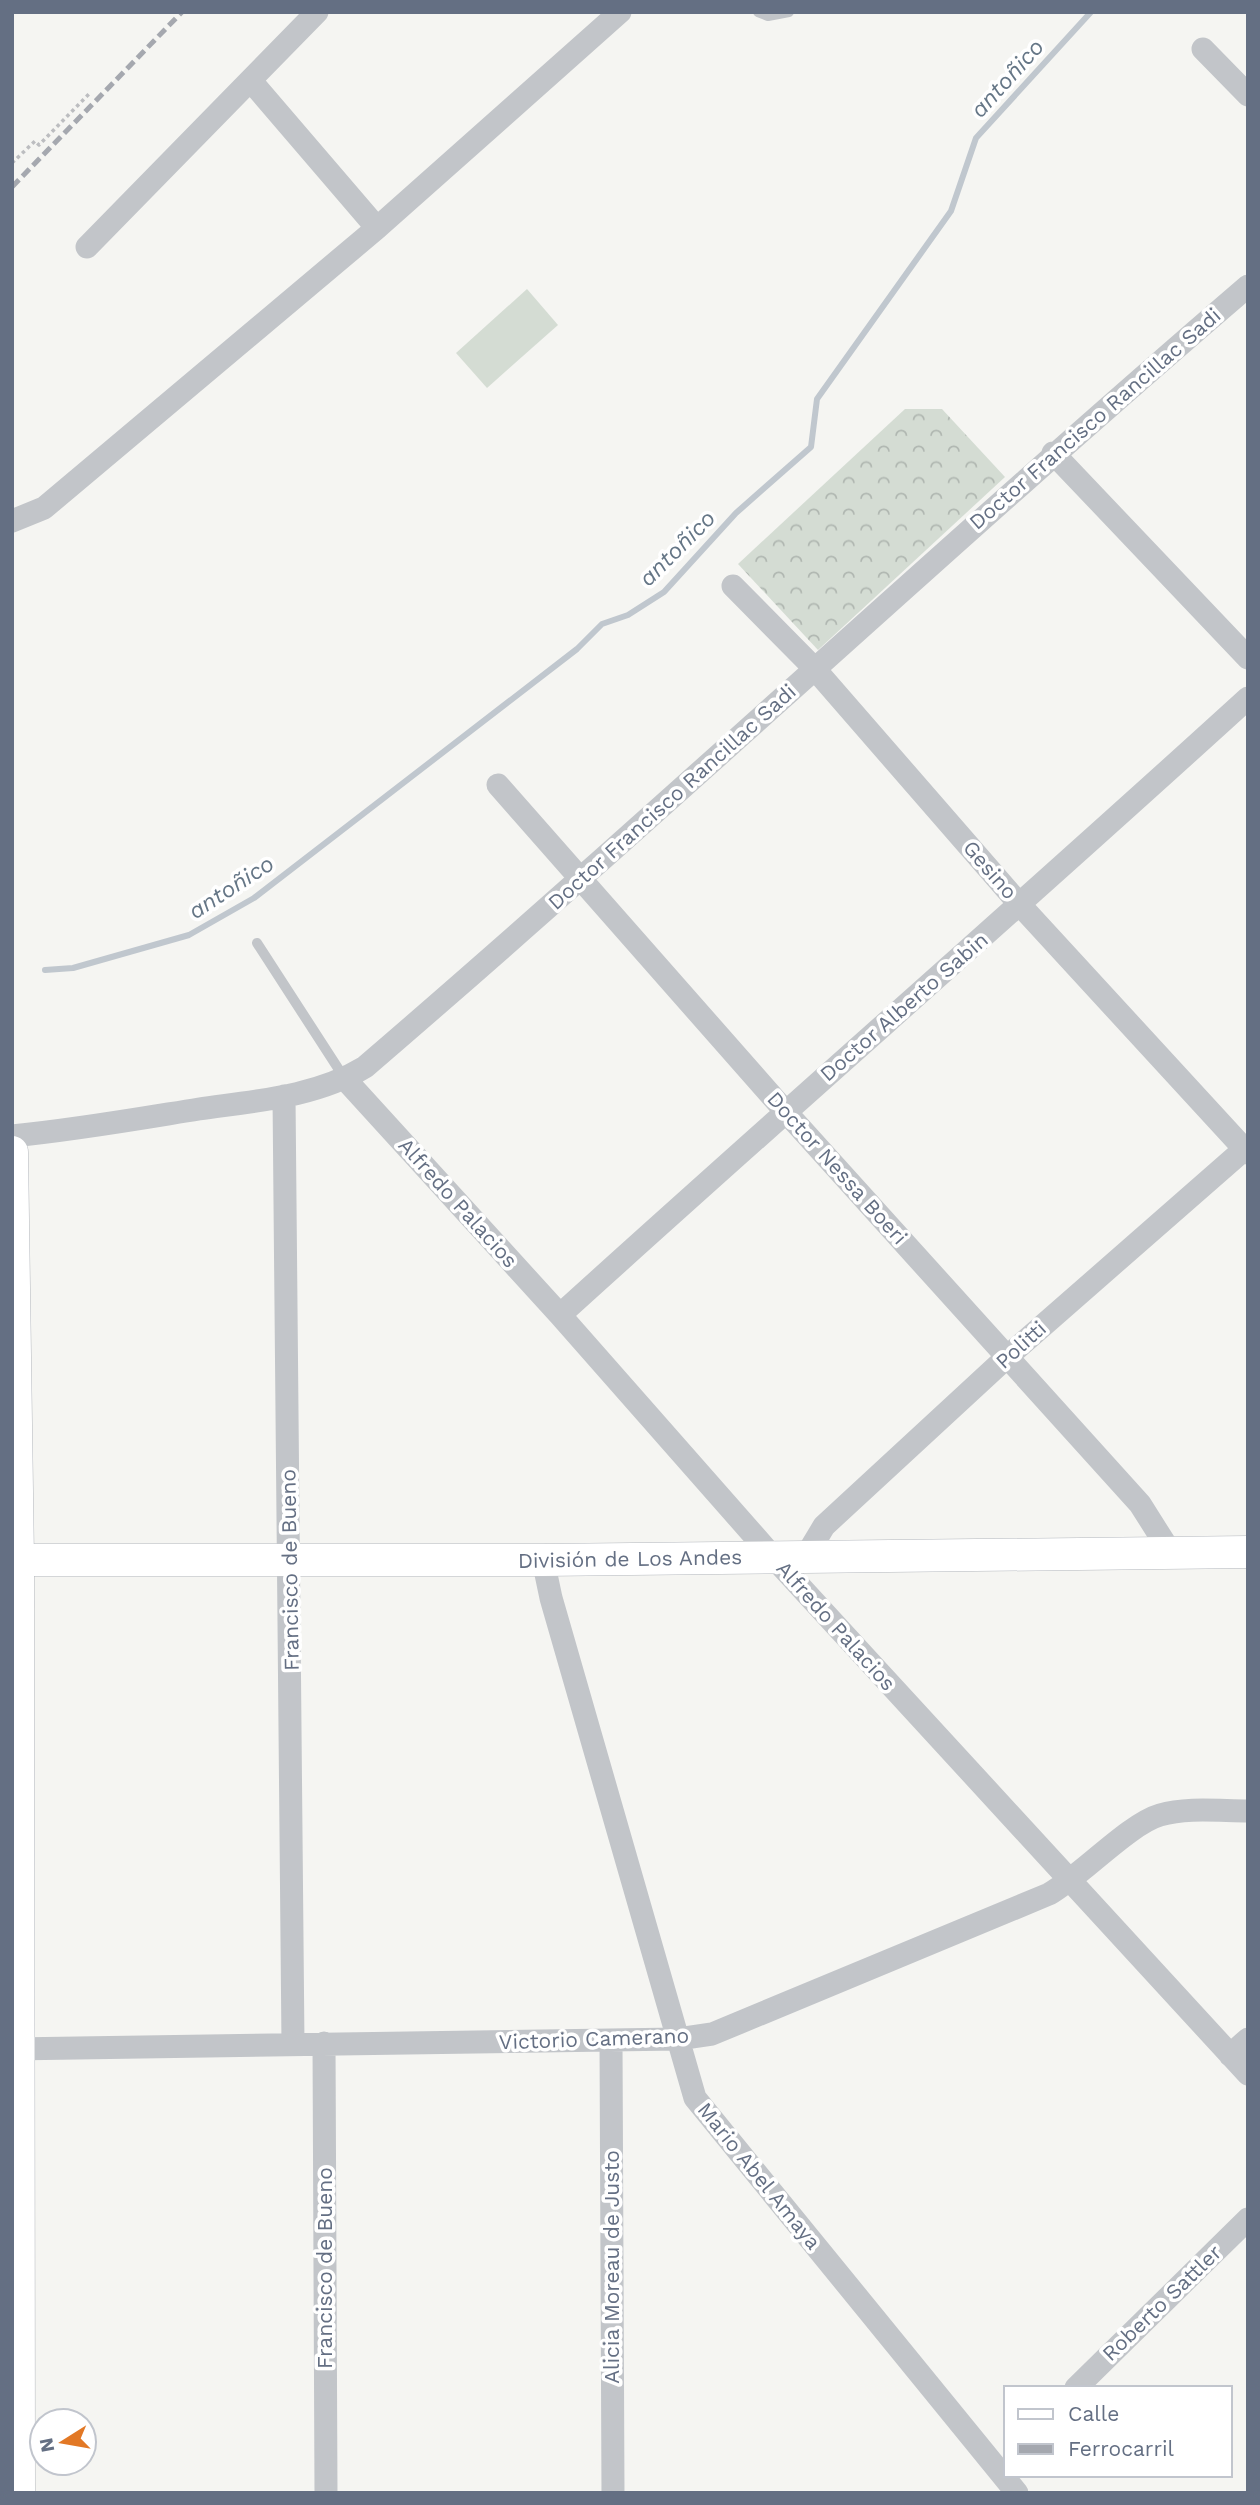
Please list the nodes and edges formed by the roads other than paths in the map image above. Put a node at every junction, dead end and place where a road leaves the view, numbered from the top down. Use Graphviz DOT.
graph roads {
  1 [pos="317,12"];
  2 [pos="621,12"];
  3 [pos="758,12"];
  4 [pos="789,12"];
  5 [pos="1203,49"];
  6 [pos="251,81"];
  7 [pos="1248,95"];
  8 [pos="377,228"];
  9 [pos="87,247"];
  10 [pos="1248,286"];
  11 [pos="1053,453"];
  12 [pos="12,521"];
  13 [pos="733,586"];
  14 [pos="1248,658"];
  15 [pos="814,668"];
  16 [pos="1248,698"];
  17 [pos="498,785"];
  18 [pos="583,879"];
  19 [pos="1021,906"];
  20 [pos="257,943"];
  21 [pos="345,1079"];
  22 [pos="284,1096"];
  23 [pos="785,1111"];
  24 [pos="12,1136"];
  25 [pos="1247,1150"];
  26 [pos="12,1152"];
  27 [pos="560,1315"];
  28 [pos="1007,1357"];
  29 [pos="1248,1552"];
  30 [pos="1171,1553"];
  31 [pos="806,1556"];
  32 [pos="773,1557"];
  33 [pos="290,1559"];
  34 [pos="15,1560"];
  35 [pos="543,1560"];
  36 [pos="1248,1811"];
  37 [pos="1070,1882"];
  38 [pos="678,2039"];
  39 [pos="1248,2039"];
  40 [pos="611,2041"];
  41 [pos="293,2043"];
  42 [pos="324,2043"];
  43 [pos="16,2049"];
  44 [pos="1230,2055"];
  45 [pos="1248,2074"];
  46 [pos="1248,2219"];
  47 [pos="15,2282"];
  48 [pos="1078,2386"];
  49 [pos="1001,2461"];
  50 [pos="19,2493"];
  51 [pos="326,2493"];
  52 [pos="613,2493"];
  1 -- 6 [label="street"];
  2 -- 8 [label="street"];
  3 -- 4 [label="lane"];
  5 -- 7 [label="street"];
  6 -- 8 [label="street"];
  6 -- 9 [label="street"];
  8 -- 12 [label="street"];
  10 -- 11 [label="street, Doctor Francisco Rancillac Sadi"];
  11 -- 14 [label="street"];
  11 -- 15 [label="street, Doctor Francisco Rancillac Sadi"];
  13 -- 15 [label="street, Gesino"];
  15 -- 18 [label="street, Doctor Francisco Rancillac Sadi"];
  15 -- 19 [label="street, Gesino"];
  16 -- 19 [label="street, Doctor Alberto Sabin"];
  17 -- 18 [label="street, Doctor Nessa Boeri"];
  18 -- 21 [label="street, Doctor Francisco Rancillac Sadi"];
  18 -- 23 [label="street, Doctor Nessa Boeri"];
  19 -- 23 [label="street, Doctor Alberto Sabin"];
  19 -- 25 [label="street, Gesino"];
  20 -- 21 [label="lane"];
  21 -- 22 [label="street, Doctor Francisco Rancillac Sadi"];
  21 -- 27 [label="street, Alfredo Palacios"];
  22 -- 24 [label="street, Doctor Francisco Rancillac Sadi"];
  22 -- 33 [label="street, Francisco de Bueno"];
  23 -- 27 [label="street, Doctor Alberto Sabin"];
  23 -- 28 [label="street, Doctor Nessa Boeri"];
  25 -- 28 [label="street, Politti"];
  26 -- 34 [label="street"];
  27 -- 32 [label="street, Alfredo Palacios"];
  28 -- 30 [label="street, Doctor Nessa Boeri"];
  28 -- 31 [label="street, Politti"];
  29 -- 30 [label="street, División de Los Andes"];
  30 -- 31 [label="street, División de Los Andes"];
  31 -- 32 [label="street, División de Los Andes"];
  32 -- 35 [label="street, División de Los Andes"];
  32 -- 37 [label="street, Alfredo Palacios"];
  33 -- 34 [label="street, División de Los Andes"];
  33 -- 35 [label="street, División de Los Andes"];
  33 -- 41 [label="street, Francisco de Bueno"];
  34 -- 43 [label="street"];
  35 -- 38 [label="street, Mario Abel Amaya"];
  36 -- 37 [label="street, Victorio Camerano"];
  37 -- 38 [label="street, Victorio Camerano"];
  37 -- 44 [label="street, Alfredo Palacios"];
  38 -- 40 [label="street, Victorio Camerano"];
  38 -- 49 [label="street, Mario Abel Amaya"];
  39 -- 44 [label="street"];
  40 -- 42 [label="street, Victorio Camerano"];
  40 -- 52 [label="street, Alicia Moreau de Justo"];
  41 -- 42 [label="street, Victorio Camerano"];
  41 -- 43 [label="street, Victorio Camerano"];
  42 -- 51 [label="street, Francisco de Bueno"];
  43 -- 47 [label="street"];
  44 -- 45 [label="street, Alfredo Palacios"];
  46 -- 48 [label="street, Roberto Sattler"];
  47 -- 50 [label="street"];
}
